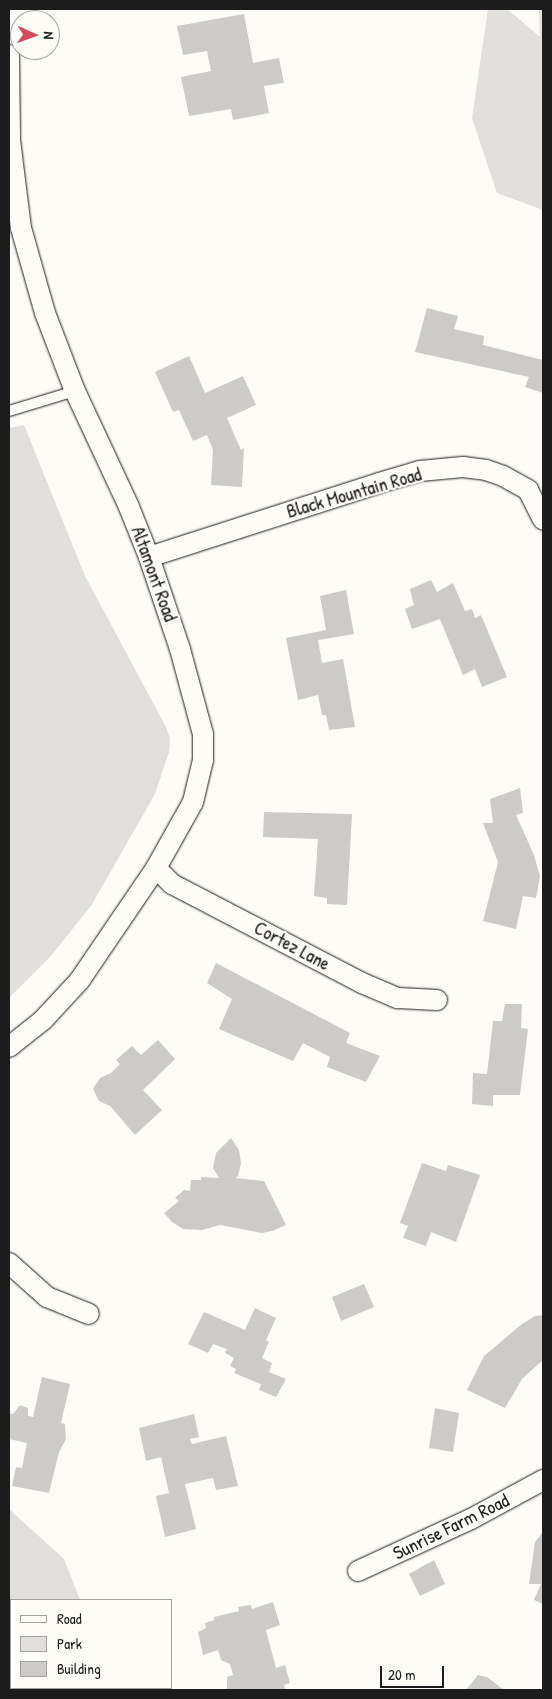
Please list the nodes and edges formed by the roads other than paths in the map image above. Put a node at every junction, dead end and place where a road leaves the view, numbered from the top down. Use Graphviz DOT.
graph roads {
  1 [pos="9,55"];
  2 [pos="75,391"];
  3 [pos="9,411"];
  4 [pos="536,487"];
  5 [pos="543,518"];
  6 [pos="149,557"];
  7 [pos="156,868"];
  8 [pos="437,1000"];
  9 [pos="9,1047"];
  10 [pos="9,1263"];
  11 [pos="89,1314"];
  12 [pos="543,1480"];
  13 [pos="358,1571"];
  1 -- 2 [label="street, Altamont Road"];
  2 -- 3 [label="lane"];
  2 -- 6 [label="street, Altamont Road"];
  4 -- 5 [label="street, Black Mountain Road"];
  4 -- 6 [label="street, Black Mountain Road"];
  6 -- 7 [label="street, Altamont Road"];
  7 -- 8 [label="street, Cortez Lane"];
  7 -- 9 [label="street, Altamont Road"];
  10 -- 11 [label="street"];
  12 -- 13 [label="street, Sunrise Farm Road"];
}
